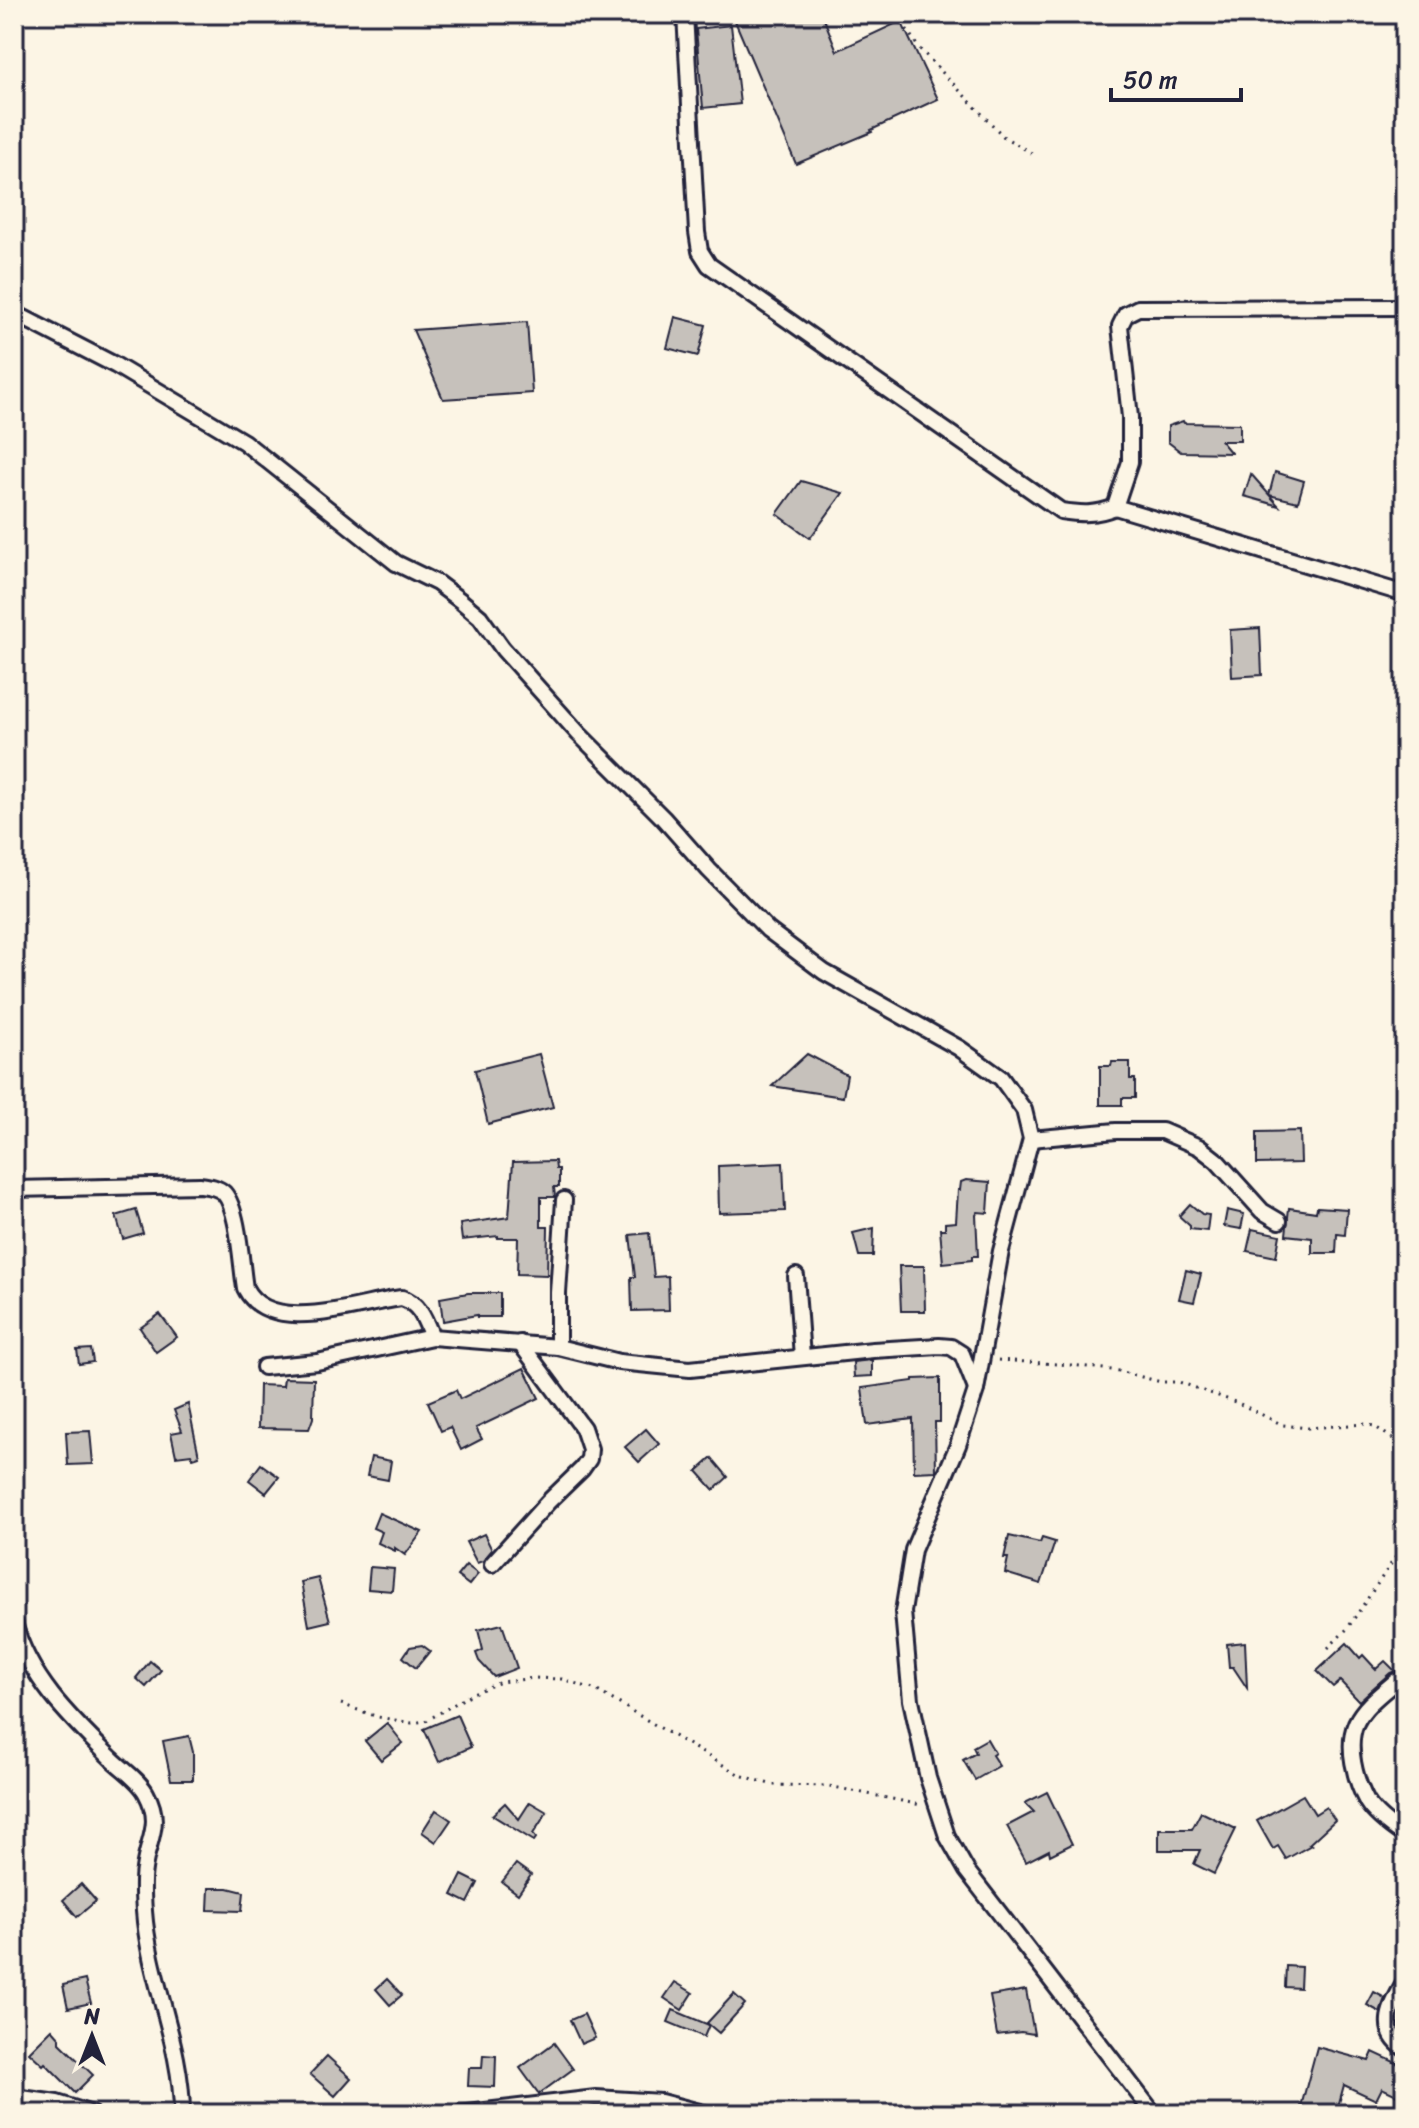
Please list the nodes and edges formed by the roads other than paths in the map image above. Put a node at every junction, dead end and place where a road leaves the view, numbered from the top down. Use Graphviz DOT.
graph roads {
  1 [pos="685,14"];
  2 [pos="1405,307"];
  3 [pos="14,313"];
  4 [pos="1115,507"];
  5 [pos="1405,594"];
  6 [pos="1031,1139"];
  7 [pos="14,1189"];
  8 [pos="564,1200"];
  9 [pos="1279,1221"];
  10 [pos="796,1276"];
  11 [pos="432,1337"];
  12 [pos="520,1343"];
  13 [pos="558,1347"];
  14 [pos="802,1357"];
  15 [pos="264,1367"];
  16 [pos="976,1390"];
  17 [pos="492,1564"];
  18 [pos="14,1622"];
  19 [pos="1396,1681"];
  20 [pos="1405,1836"];
  21 [pos="1405,1982"];
  22 [pos="1405,2049"];
  23 [pos="14,2097"];
  24 [pos="92,2114"];
  25 [pos="182,2114"];
  26 [pos="459,2114"];
  27 [pos="707,2114"];
  28 [pos="1154,2114"];
  1 -- 4 [label="street"];
  2 -- 4 [label="street"];
  3 -- 6 [label="street"];
  4 -- 5 [label="street"];
  6 -- 9 [label="street"];
  6 -- 16 [label="street"];
  7 -- 11 [label="street"];
  8 -- 13 [label="street"];
  10 -- 14 [label="street"];
  11 -- 12 [label="street"];
  11 -- 15 [label="street"];
  12 -- 13 [label="street"];
  12 -- 17 [label="street"];
  13 -- 14 [label="street"];
  14 -- 16 [label="street"];
  16 -- 28 [label="street"];
  18 -- 25 [label="street"];
  19 -- 20 [label="street"];
  21 -- 22 [label="street"];
  23 -- 24 [label="street"];
  26 -- 27 [label="street"];
}
